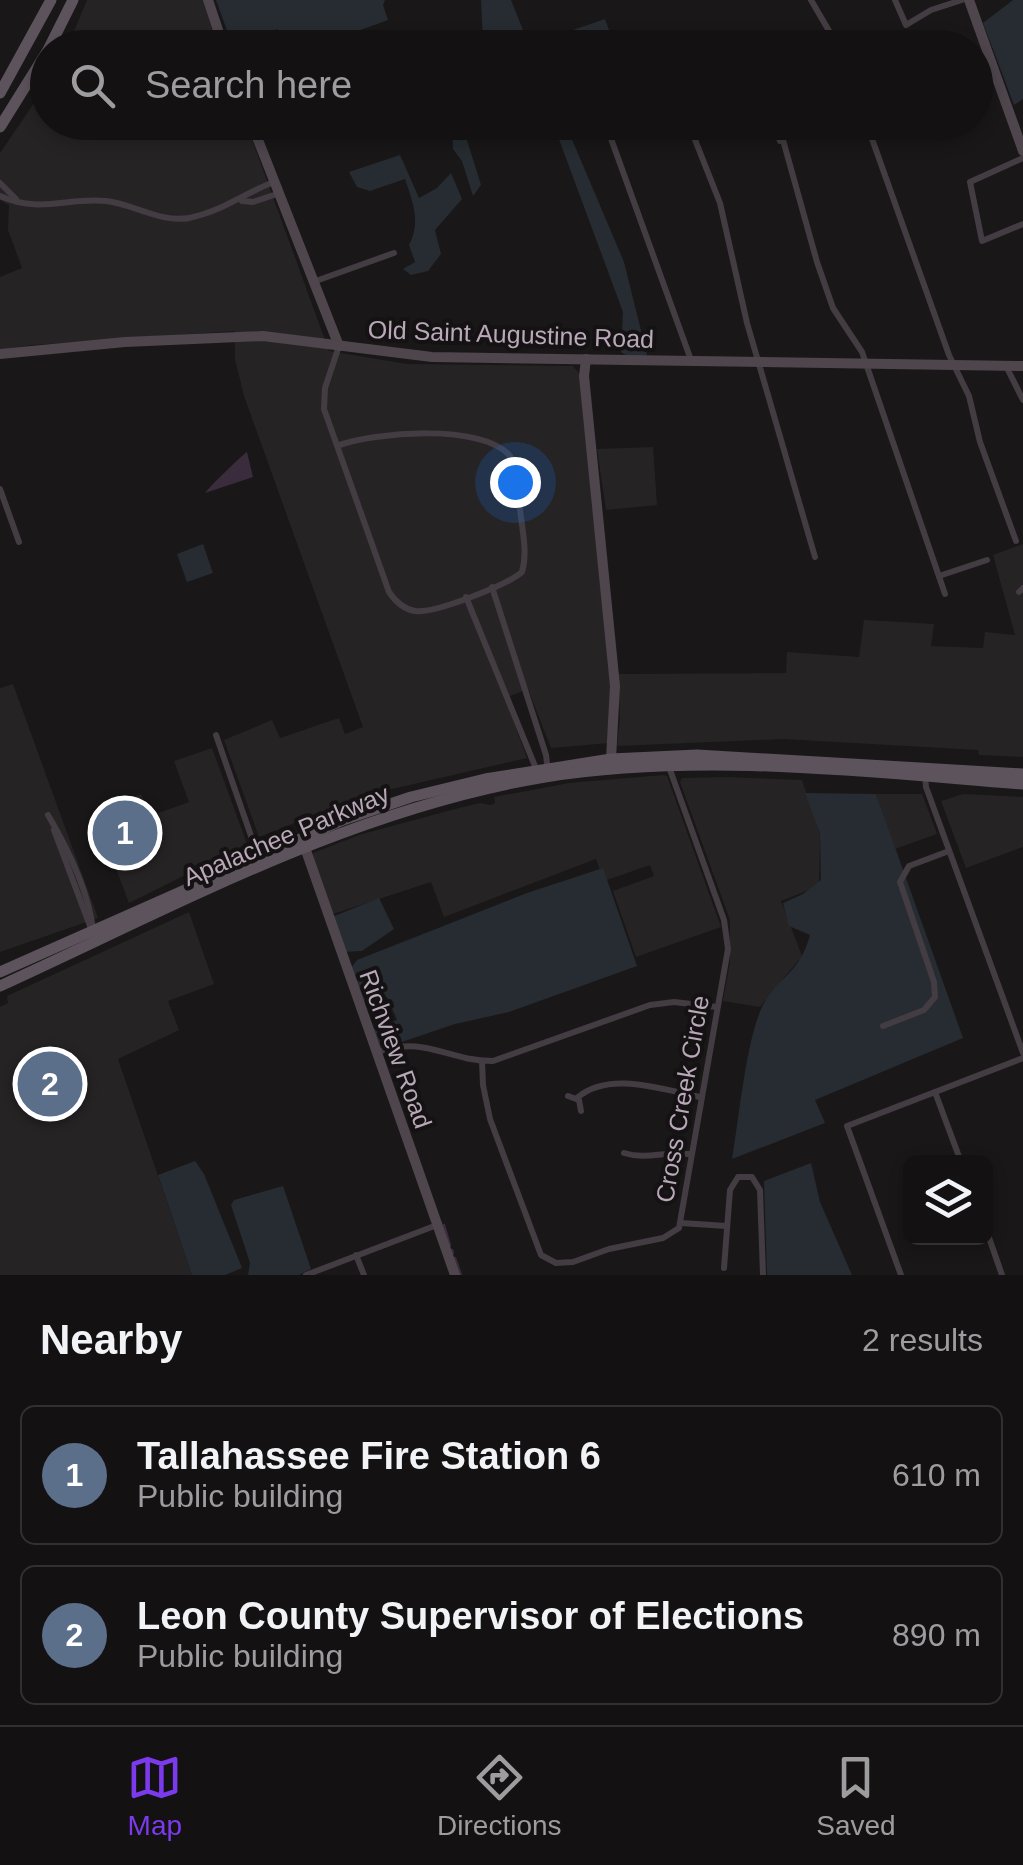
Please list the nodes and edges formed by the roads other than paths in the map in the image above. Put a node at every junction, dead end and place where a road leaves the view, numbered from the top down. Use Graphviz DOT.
graph roads {
  1 [pos="51,0"];
  2 [pos="73,0"];
  3 [pos="208,0"];
  4 [pos="811,0"];
  5 [pos="895,0"];
  6 [pos="965,0"];
  7 [pos="35,30"];
  8 [pos="58,30"];
  9 [pos="218,30"];
  10 [pos="829,30"];
  11 [pos="977,30"];
  12 [pos="30,38"];
  13 [pos="993,68"];
  14 [pos="30,78"];
  15 [pos="0,93"];
  16 [pos="0,127"];
  17 [pos="1021,137"];
  18 [pos="258,140"];
  19 [pos="611,140"];
  20 [pos="695,140"];
  21 [pos="779,140"];
  22 [pos="782,140"];
  23 [pos="873,140"];
  24 [pos="1023,150"];
  25 [pos="785,152"];
  26 [pos="1023,158"];
  27 [pos="0,183"];
  28 [pos="275,188"];
  29 [pos="0,196"];
  30 [pos="17,200"];
  31 [pos="1023,224"];
  32 [pos="394,252"];
  33 [pos="312,282"];
  34 [pos="339,346"];
  35 [pos="0,354"];
  36 [pos="586,359"];
  37 [pos="692,361"];
  38 [pos="759,362"];
  39 [pos="864,364"];
  40 [pos="954,365"];
  41 [pos="1005,365"];
  42 [pos="1023,366"];
  43 [pos="1023,400"];
  44 [pos="336,446"];
  45 [pos="0,489"];
  46 [pos="1016,541"];
  47 [pos="19,542"];
  48 [pos="815,557"];
  49 [pos="987,560"];
  50 [pos="939,576"];
  51 [pos="492,587"];
  52 [pos="945,594"];
  53 [pos="466,597"];
  54 [pos="216,735"];
  55 [pos="612,759"];
  56 [pos="667,761"];
  57 [pos="534,769"];
  58 [pos="547,772"];
  59 [pos="925,772"];
  60 [pos="1023,774"];
  61 [pos="1023,784"];
  62 [pos="430,792"];
  63 [pos="414,808"];
  64 [pos="303,842"];
  65 [pos="950,851"];
  66 [pos="258,858"];
  67 [pos="172,896"];
  68 [pos="188,900"];
  69 [pos="155,915"];
  70 [pos="95,936"];
  71 [pos="0,972"];
  72 [pos="0,986"];
  73 [pos="718,1007"];
  74 [pos="883,1026"];
  75 [pos="375,1052"];
  76 [pos="1023,1055"];
  77 [pos="482,1061"];
  78 [pos="936,1092"];
  79 [pos="700,1098"];
  80 [pos="580,1112"];
  81 [pos="624,1153"];
  82 [pos="690,1154"];
  83 [pos="958,1155"];
  84 [pos="682,1221"];
  85 [pos="437,1225"];
  86 [pos="726,1226"];
  87 [pos="992,1245"];
  88 [pos="356,1255"];
  89 [pos="724,1268"];
  90 [pos="306,1275"];
  91 [pos="364,1275"];
  92 [pos="455,1275"];
  93 [pos="764,1275"];
  94 [pos="902,1275"];
  95 [pos="1002,1275"];
  1 -- 7 [label="main road"];
  2 -- 8 [label="main road"];
  3 -- 9 [label="street"];
  4 -- 10 [label="street"];
  5 -- 6 [label="street"];
  6 -- 11 [label="street"];
  12 -- 15 [label="main road"];
  13 -- 17 [label="street"];
  14 -- 16 [label="main road"];
  17 -- 24 [label="street"];
  18 -- 28 [label="street"];
  19 -- 37 [label="street"];
  20 -- 38 [label="street"];
  21 -- 25 [label="street"];
  22 -- 25 [label="street"];
  23 -- 40 [label="street"];
  25 -- 39 [label="street"];
  26 -- 31 [label="street"];
  27 -- 30 [label="street"];
  28 -- 30 [label="street"];
  28 -- 33 [label="street"];
  29 -- 30 [label="street"];
  32 -- 33 [label="street"];
  33 -- 34 [label="street"];
  34 -- 35 [label="street, Old Saint Augustine Road"];
  34 -- 36 [label="street, Old Saint Augustine Road"];
  34 -- 44 [label="street"];
  36 -- 37 [label="street, Old Saint Augustine Road"];
  36 -- 55 [label="street"];
  37 -- 38 [label="street, Old Saint Augustine Road"];
  38 -- 39 [label="street, Old Saint Augustine Road"];
  38 -- 48 [label="street"];
  39 -- 40 [label="street, Old Saint Augustine Road"];
  39 -- 50 [label="street"];
  40 -- 41 [label="street, Old Saint Augustine Road"];
  40 -- 46 [label="street"];
  41 -- 42 [label="street, Old Saint Augustine Road"];
  41 -- 43 [label="street"];
  44 -- 51 [label="street"];
  44 -- 53 [label="street"];
  45 -- 47 [label="street"];
  49 -- 50 [label="street"];
  50 -- 52 [label="street"];
  51 -- 53 [label="street"];
  51 -- 58 [label="street"];
  53 -- 57 [label="street"];
  54 -- 66 [label="street"];
  55 -- 56 [label="main road, Apalachee Parkway"];
  55 -- 58 [label="main road, Apalachee Parkway"];
  56 -- 58 [label="main road, Apalachee Parkway"];
  56 -- 59 [label="main road, Apalachee Parkway"];
  56 -- 73 [label="street, Cross Creek Circle"];
  57 -- 58 [label="main road, Apalachee Parkway"];
  57 -- 62 [label="main road, Apalachee Parkway"];
  58 -- 63 [label="main road, Apalachee Parkway"];
  59 -- 60 [label="main road, Apalachee Parkway"];
  59 -- 61 [label="main road, Apalachee Parkway"];
  59 -- 65 [label="street"];
  62 -- 63 [label="main road"];
  62 -- 64 [label="main road, Apalachee Parkway"];
  63 -- 64 [label="main road, Apalachee Parkway"];
  64 -- 66 [label="main road, Apalachee Parkway"];
  64 -- 68 [label="main road, Apalachee Parkway"];
  64 -- 75 [label="street, Richview Road"];
  65 -- 74 [label="street"];
  65 -- 76 [label="street"];
  66 -- 67 [label="main road, Apalachee Parkway"];
  67 -- 68 [label="main road"];
  67 -- 69 [label="main road"];
  67 -- 70 [label="main road, Apalachee Parkway"];
  68 -- 69 [label="main road, Apalachee Parkway"];
  69 -- 70 [label="main road, Apalachee Parkway"];
  70 -- 70 [label="street"];
  70 -- 71 [label="main road, Apalachee Parkway"];
  70 -- 72 [label="main road, Apalachee Parkway"];
  73 -- 77 [label="street"];
  73 -- 79 [label="street, Cross Creek Circle"];
  75 -- 77 [label="street"];
  75 -- 85 [label="street, Richview Road"];
  76 -- 78 [label="street"];
  77 -- 84 [label="street, Cross Creek Circle"];
  78 -- 83 [label="street"];
  78 -- 94 [label="street"];
  79 -- 80 [label="street"];
  79 -- 82 [label="street, Cross Creek Circle"];
  81 -- 82 [label="street"];
  82 -- 84 [label="street, Cross Creek Circle"];
  84 -- 86 [label="street"];
  85 -- 88 [label="street"];
  85 -- 92 [label="street, Richview Road"];
  86 -- 89 [label="street"];
  86 -- 93 [label="street"];
  87 -- 95 [label="street"];
  88 -- 90 [label="street"];
  88 -- 91 [label="street"];
}
